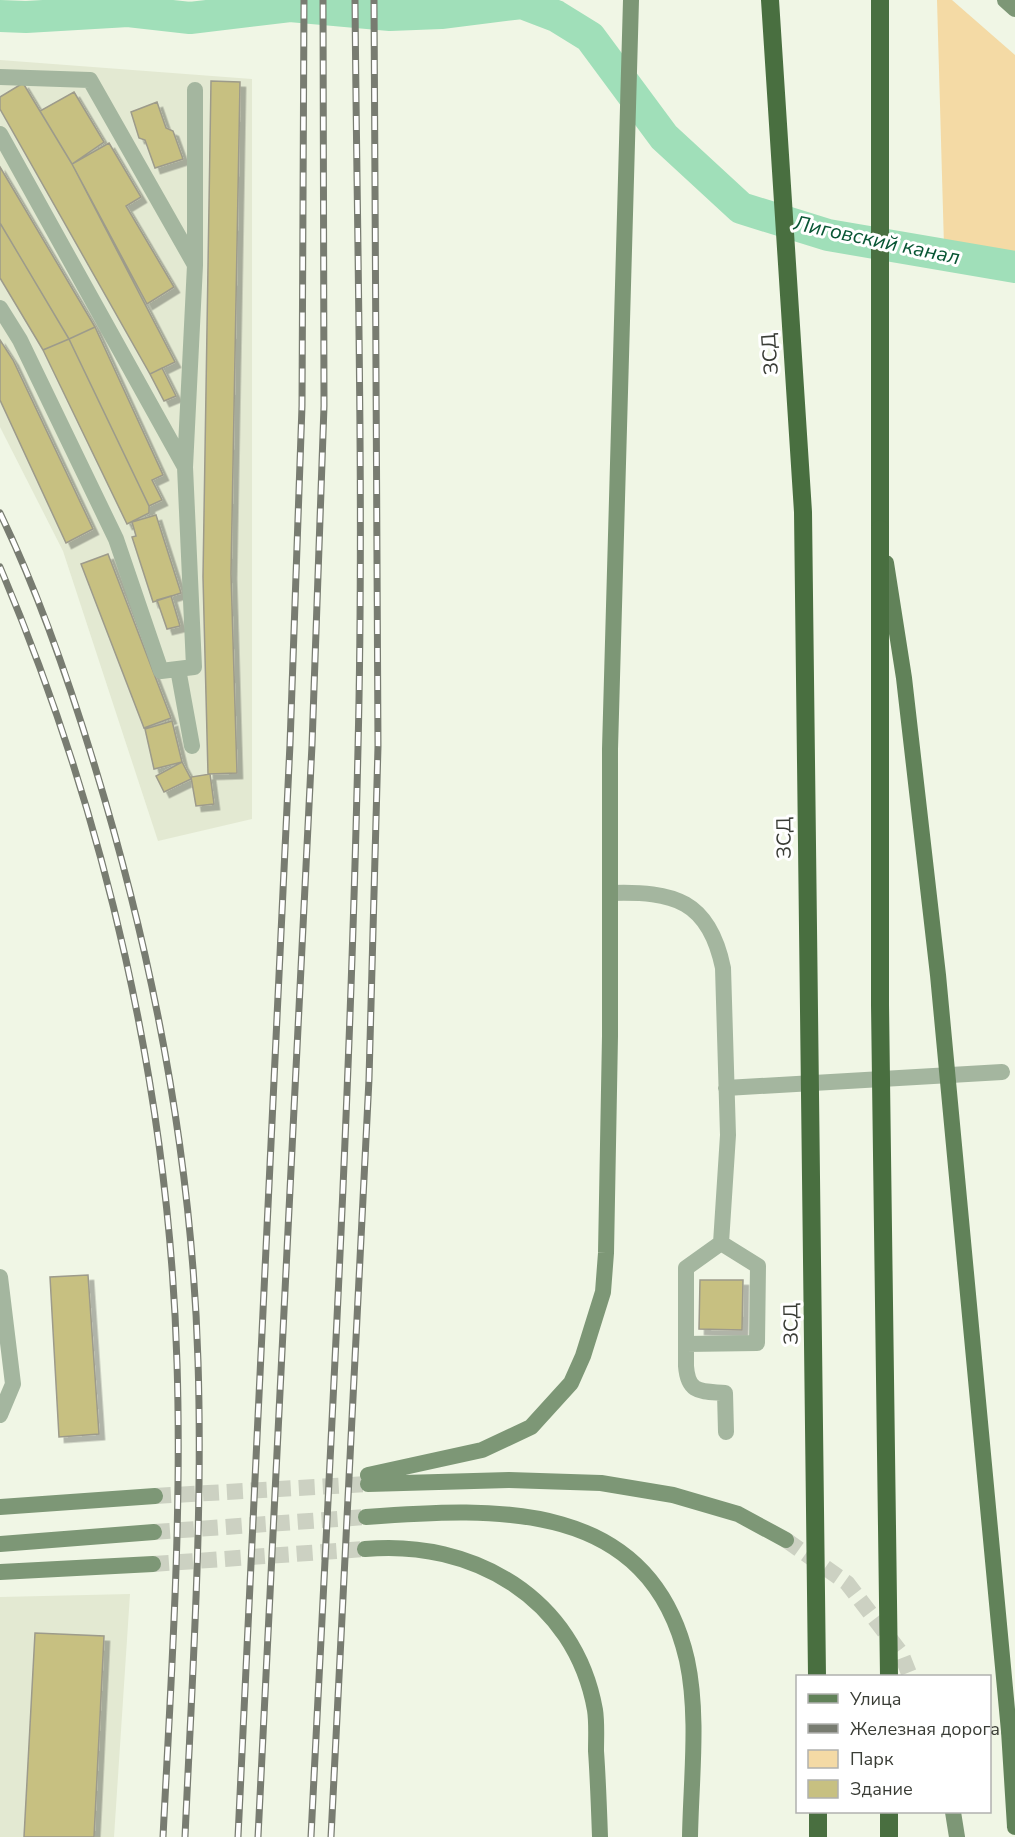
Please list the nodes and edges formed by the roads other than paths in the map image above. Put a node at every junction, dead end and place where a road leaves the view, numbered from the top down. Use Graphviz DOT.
graph roads {
  1 [pos="631,0"];
  2 [pos="770,0"];
  3 [pos="880,0"];
  4 [pos="1005,0"];
  5 [pos="1015,9"];
  6 [pos="0,76"];
  7 [pos="195,90"];
  8 [pos="0,134"];
  9 [pos="195,265"];
  10 [pos="0,308"];
  11 [pos="185,467"];
  12 [pos="880,529"];
  13 [pos="178,669"];
  14 [pos="192,746"];
  15 [pos="610,893"];
  16 [pos="1002,1072"];
  17 [pos="726,1088"];
  18 [pos="721,1243"];
  19 [pos="0,1277"];
  20 [pos="686,1344"];
  21 [pos="0,1415"];
  22 [pos="726,1432"];
  23 [pos="155,1496"];
  24 [pos="0,1507"];
  25 [pos="366,1517"];
  26 [pos="154,1532"];
  27 [pos="786,1540"];
  28 [pos="0,1544"];
  29 [pos="365,1549"];
  30 [pos="153,1564"];
  31 [pos="0,1572"];
  32 [pos="817,1675"];
  33 [pos="889,1675"];
  34 [pos="818,1813"];
  35 [pos="889,1813"];
  36 [pos="953,1813"];
  37 [pos="1015,1827"];
  38 [pos="600,1837"];
  39 [pos="690,1837"];
  40 [pos="818,1837"];
  41 [pos="890,1837"];
  42 [pos="957,1837"];
  1 -- 15 [label="main road"];
  2 -- 32 [label="highway, ЗСД, bridge"];
  3 -- 12 [label="highway"];
  4 -- 5 [label="main road"];
  6 -- 9 [label="lane"];
  7 -- 9 [label="lane"];
  8 -- 11 [label="lane"];
  9 -- 11 [label="lane"];
  10 -- 13 [label="lane"];
  11 -- 13 [label="lane"];
  12 -- 33 [label="highway, bridge"];
  12 -- 37 [label="main road, bridge"];
  13 -- 14 [label="lane"];
  15 -- 17 [label="lane"];
  15 -- 27 [label="main road"];
  16 -- 17 [label="lane"];
  17 -- 18 [label="lane"];
  18 -- 20 [label="lane"];
  18 -- 20 [label="lane"];
  19 -- 21 [label="lane"];
  20 -- 22 [label="lane"];
  23 -- 24 [label="main road"];
  25 -- 39 [label="main road"];
  26 -- 28 [label="main road"];
  29 -- 38 [label="main road"];
  30 -- 31 [label="main road"];
  34 -- 40 [label="highway"];
  35 -- 41 [label="highway"];
  36 -- 42 [label="main road"];
}
